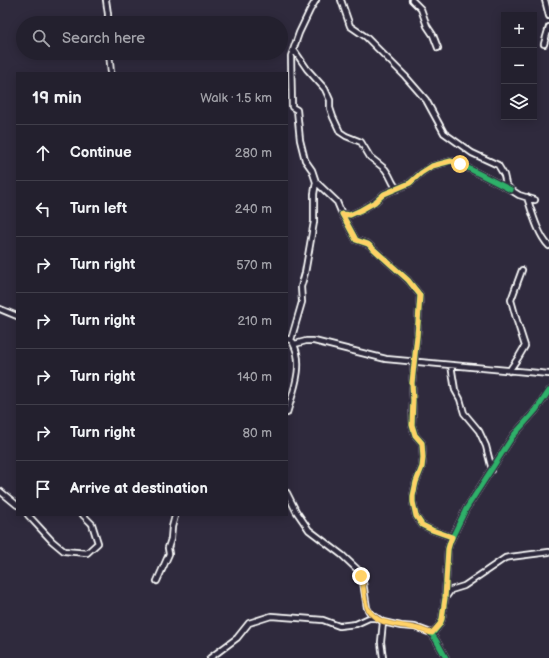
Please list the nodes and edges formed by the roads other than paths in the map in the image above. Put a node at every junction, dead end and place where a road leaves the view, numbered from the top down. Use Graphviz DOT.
graph roads {
  1 [pos="106,0"];
  2 [pos="316,0"];
  3 [pos="342,0"];
  4 [pos="412,0"];
  5 [pos="545,0"];
  6 [pos="108,16"];
  7 [pos="549,16"];
  8 [pos="549,27"];
  9 [pos="544,44"];
  10 [pos="438,48"];
  11 [pos="294,50"];
  12 [pos="110,60"];
  13 [pos="111,72"];
  14 [pos="316,182"];
  15 [pos="397,188"];
  16 [pos="511,190"];
  17 [pos="527,197"];
  18 [pos="535,200"];
  19 [pos="342,214"];
  20 [pos="549,246"];
  21 [pos="522,270"];
  22 [pos="0,310"];
  23 [pos="6,312"];
  24 [pos="0,314"];
  25 [pos="16,316"];
  26 [pos="290,341"];
  27 [pos="414,361"];
  28 [pos="451,365"];
  29 [pos="509,371"];
  30 [pos="549,374"];
  31 [pos="549,391"];
  32 [pos="288,410"];
  33 [pos="492,470"];
  34 [pos="0,491"];
  35 [pos="288,494"];
  36 [pos="16,504"];
  37 [pos="29,516"];
  38 [pos="84,516"];
  39 [pos="174,516"];
  40 [pos="452,537"];
  41 [pos="549,552"];
  42 [pos="157,580"];
  43 [pos="445,598"];
  44 [pos="376,618"];
  45 [pos="382,622"];
  46 [pos="431,633"];
  47 [pos="210,658"];
  48 [pos="382,658"];
  49 [pos="446,658"];
  1 -- 6 [label="street"];
  2 -- 11 [label="street"];
  3 -- 16 [label="street"];
  4 -- 10 [label="street"];
  5 -- 7 [label="street"];
  8 -- 9 [label="street"];
  11 -- 14 [label="street"];
  11 -- 15 [label="street"];
  12 -- 13 [label="street"];
  14 -- 19 [label="street"];
  14 -- 26 [label="street"];
  15 -- 16 [label="street"];
  15 -- 19 [label="street"];
  16 -- 17 [label="street"];
  17 -- 18 [label="street"];
  17 -- 20 [label="street"];
  19 -- 27 [label="street"];
  21 -- 29 [label="street"];
  22 -- 23 [label="street"];
  23 -- 24 [label="street"];
  23 -- 25 [label="street"];
  26 -- 27 [label="street"];
  26 -- 32 [label="street"];
  27 -- 28 [label="street"];
  27 -- 40 [label="street"];
  28 -- 29 [label="street"];
  28 -- 33 [label="street"];
  29 -- 30 [label="street"];
  31 -- 33 [label="street"];
  33 -- 40 [label="street"];
  34 -- 36 [label="street"];
  35 -- 44 [label="street"];
  37 -- 38 [label="street"];
  39 -- 42 [label="street"];
  40 -- 43 [label="street"];
  41 -- 43 [label="street"];
  43 -- 46 [label="street"];
  44 -- 45 [label="street"];
  44 -- 47 [label="street"];
  45 -- 46 [label="street"];
  45 -- 48 [label="street"];
  46 -- 49 [label="street"];
}
